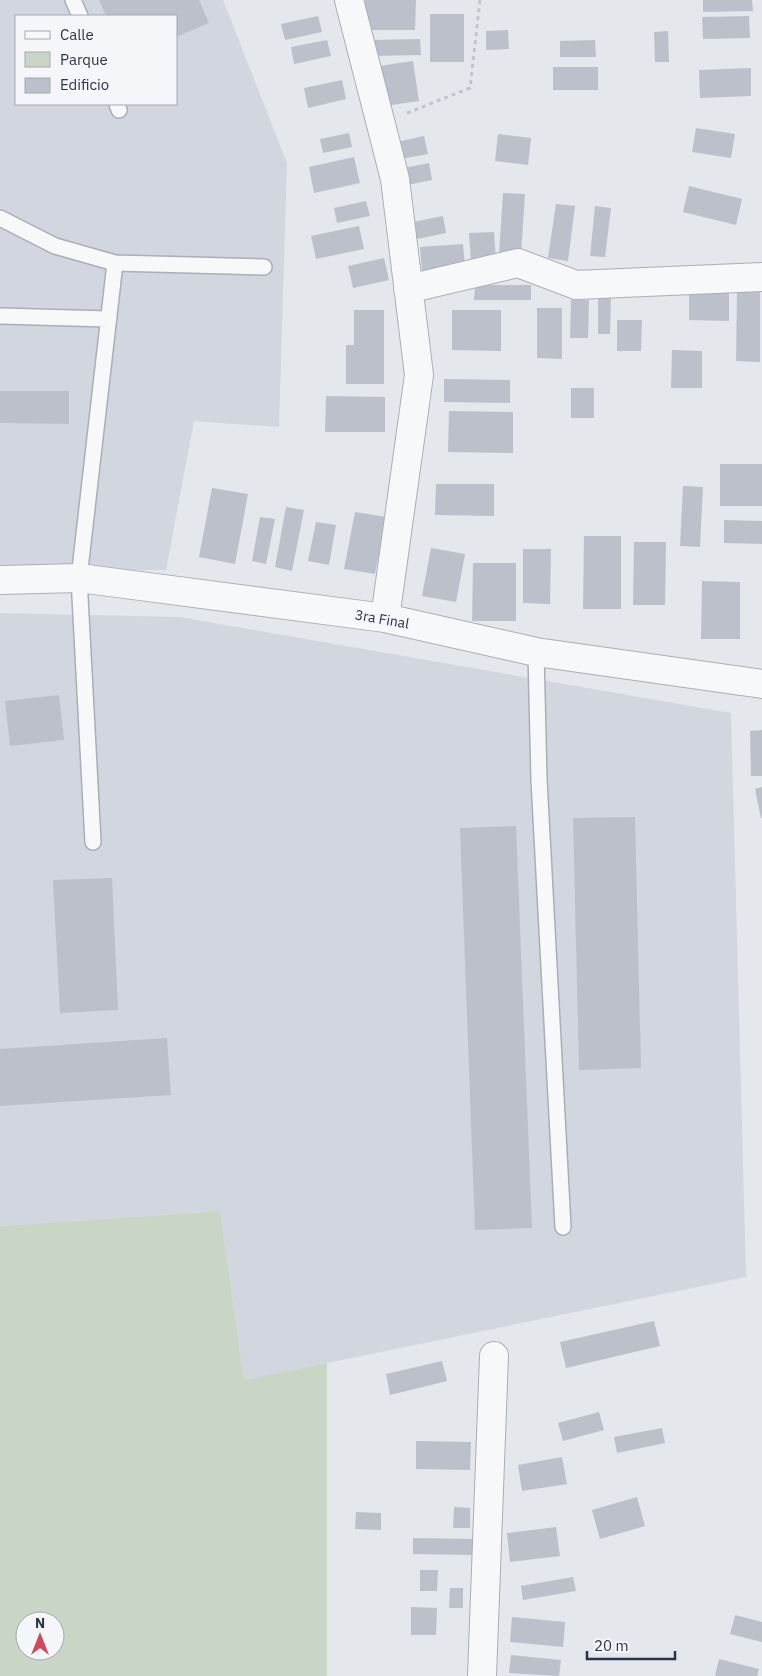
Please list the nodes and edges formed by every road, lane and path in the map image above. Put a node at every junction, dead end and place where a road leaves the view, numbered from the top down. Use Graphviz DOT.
graph roads {
  1 [pos="73,0"];
  2 [pos="349,0"];
  3 [pos="480,0"];
  4 [pos="80,15"];
  5 [pos="381,123"];
  6 [pos="0,218"];
  7 [pos="115,263"];
  8 [pos="264,267"];
  9 [pos="762,276"];
  10 [pos="408,289"];
  11 [pos="0,316"];
  12 [pos="109,319"];
  13 [pos="79,578"];
  14 [pos="0,580"];
  15 [pos="385,618"];
  16 [pos="536,652"];
  17 [pos="762,684"];
  18 [pos="93,842"];
  19 [pos="563,1226"];
  20 [pos="494,1356"];
  21 [pos="482,1676"];
  1 -- 4 [label="lane"];
  2 -- 5 [label="street"];
  3 -- 5 [label="path"];
  5 -- 10 [label="street"];
  6 -- 7 [label="lane"];
  7 -- 8 [label="lane"];
  7 -- 12 [label="lane"];
  9 -- 10 [label="street"];
  10 -- 15 [label="street"];
  11 -- 12 [label="lane"];
  12 -- 13 [label="lane"];
  13 -- 14 [label="street, 3ra Final"];
  13 -- 15 [label="street, 3ra Final"];
  13 -- 18 [label="lane"];
  15 -- 16 [label="street, 3ra Final"];
  16 -- 17 [label="street, 3ra Final"];
  16 -- 19 [label="lane"];
  20 -- 21 [label="street"];
}
